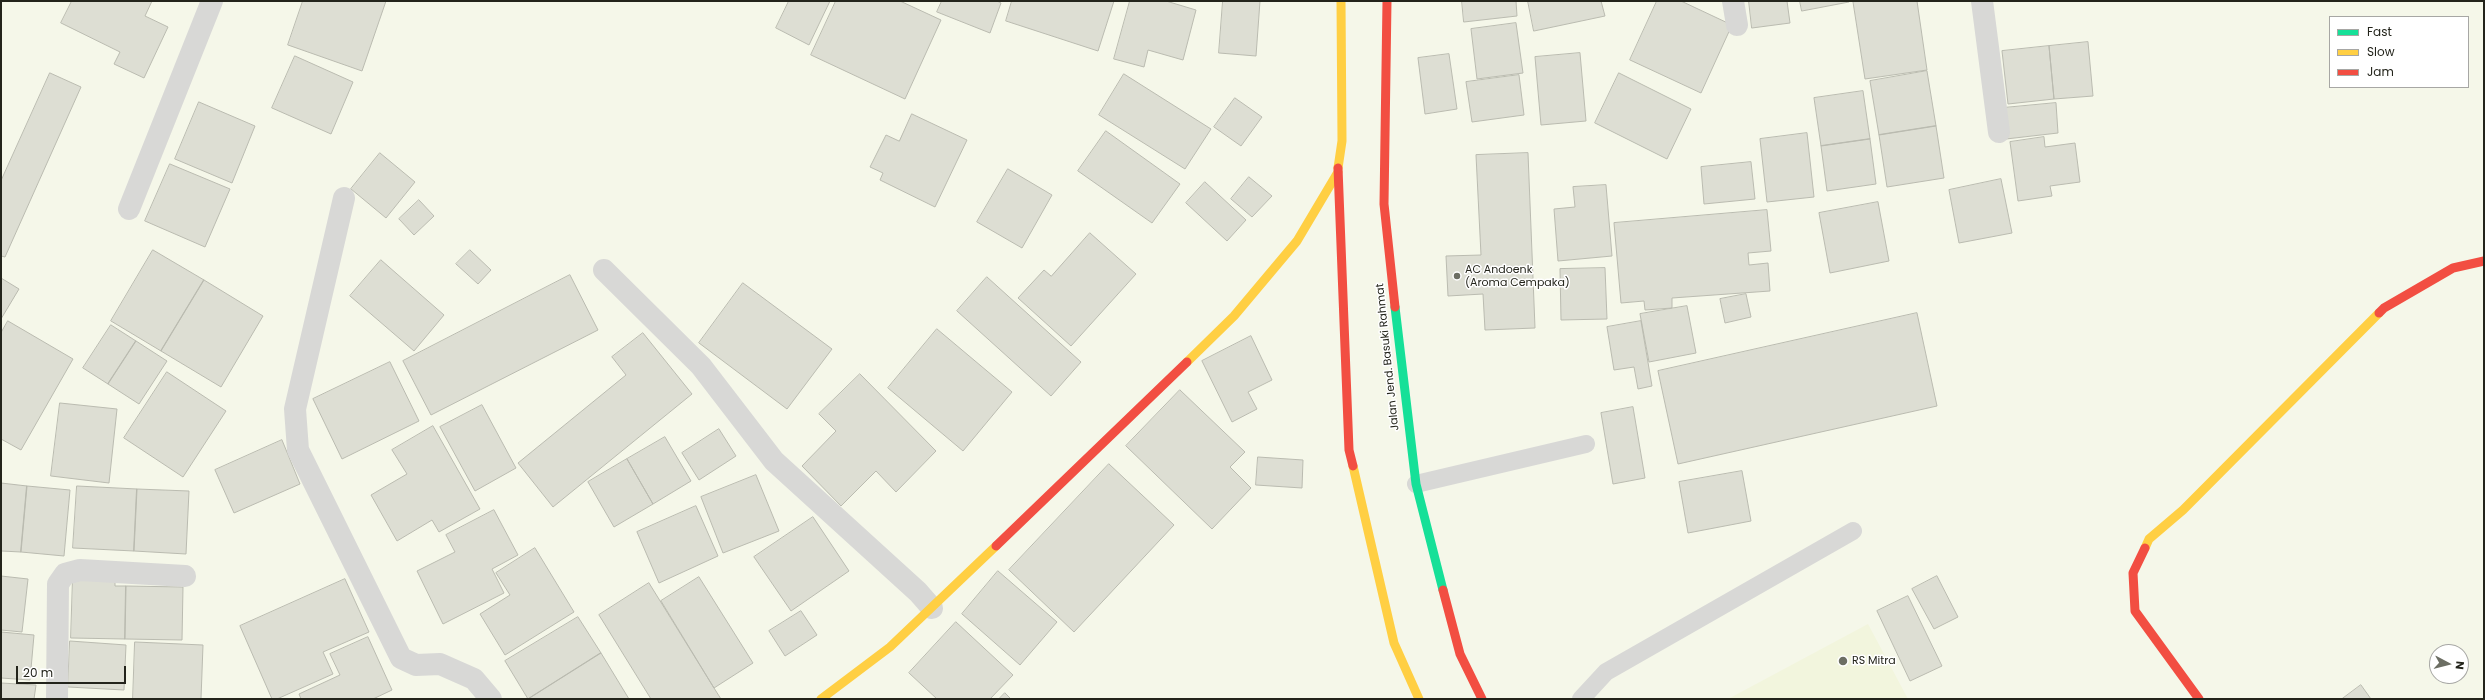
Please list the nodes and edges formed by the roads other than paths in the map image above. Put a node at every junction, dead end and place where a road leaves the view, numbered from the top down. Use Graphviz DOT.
graph roads {
  1 [pos="212,1"];
  2 [pos="1341,1"];
  3 [pos="1387,1"];
  4 [pos="1733,1"];
  5 [pos="1982,1"];
  6 [pos="1737,25"];
  7 [pos="1999,132"];
  8 [pos="1338,172"];
  9 [pos="344,198"];
  10 [pos="129,208"];
  11 [pos="2484,262"];
  12 [pos="604,270"];
  13 [pos="1586,444"];
  14 [pos="1416,484"];
  15 [pos="1853,531"];
  16 [pos="185,576"];
  17 [pos="932,608"];
  18 [pos="57,699"];
  19 [pos="491,699"];
  20 [pos="821,699"];
  21 [pos="1419,699"];
  22 [pos="1482,699"];
  23 [pos="1581,699"];
  24 [pos="2199,699"];
  1 -- 10 [label="street"];
  2 -- 8 [label="main road"];
  3 -- 14 [label="main road, Jalan Jend. Basuki Rahmat"];
  4 -- 6 [label="street"];
  5 -- 7 [label="street"];
  8 -- 17 [label="main road"];
  8 -- 21 [label="main road"];
  9 -- 19 [label="street"];
  11 -- 24 [label="main road"];
  12 -- 17 [label="street"];
  13 -- 14 [label="lane"];
  14 -- 22 [label="main road, Jalan Jend. Basuki Rahmat"];
  15 -- 23 [label="lane"];
  16 -- 18 [label="street"];
  17 -- 20 [label="main road"];
}
